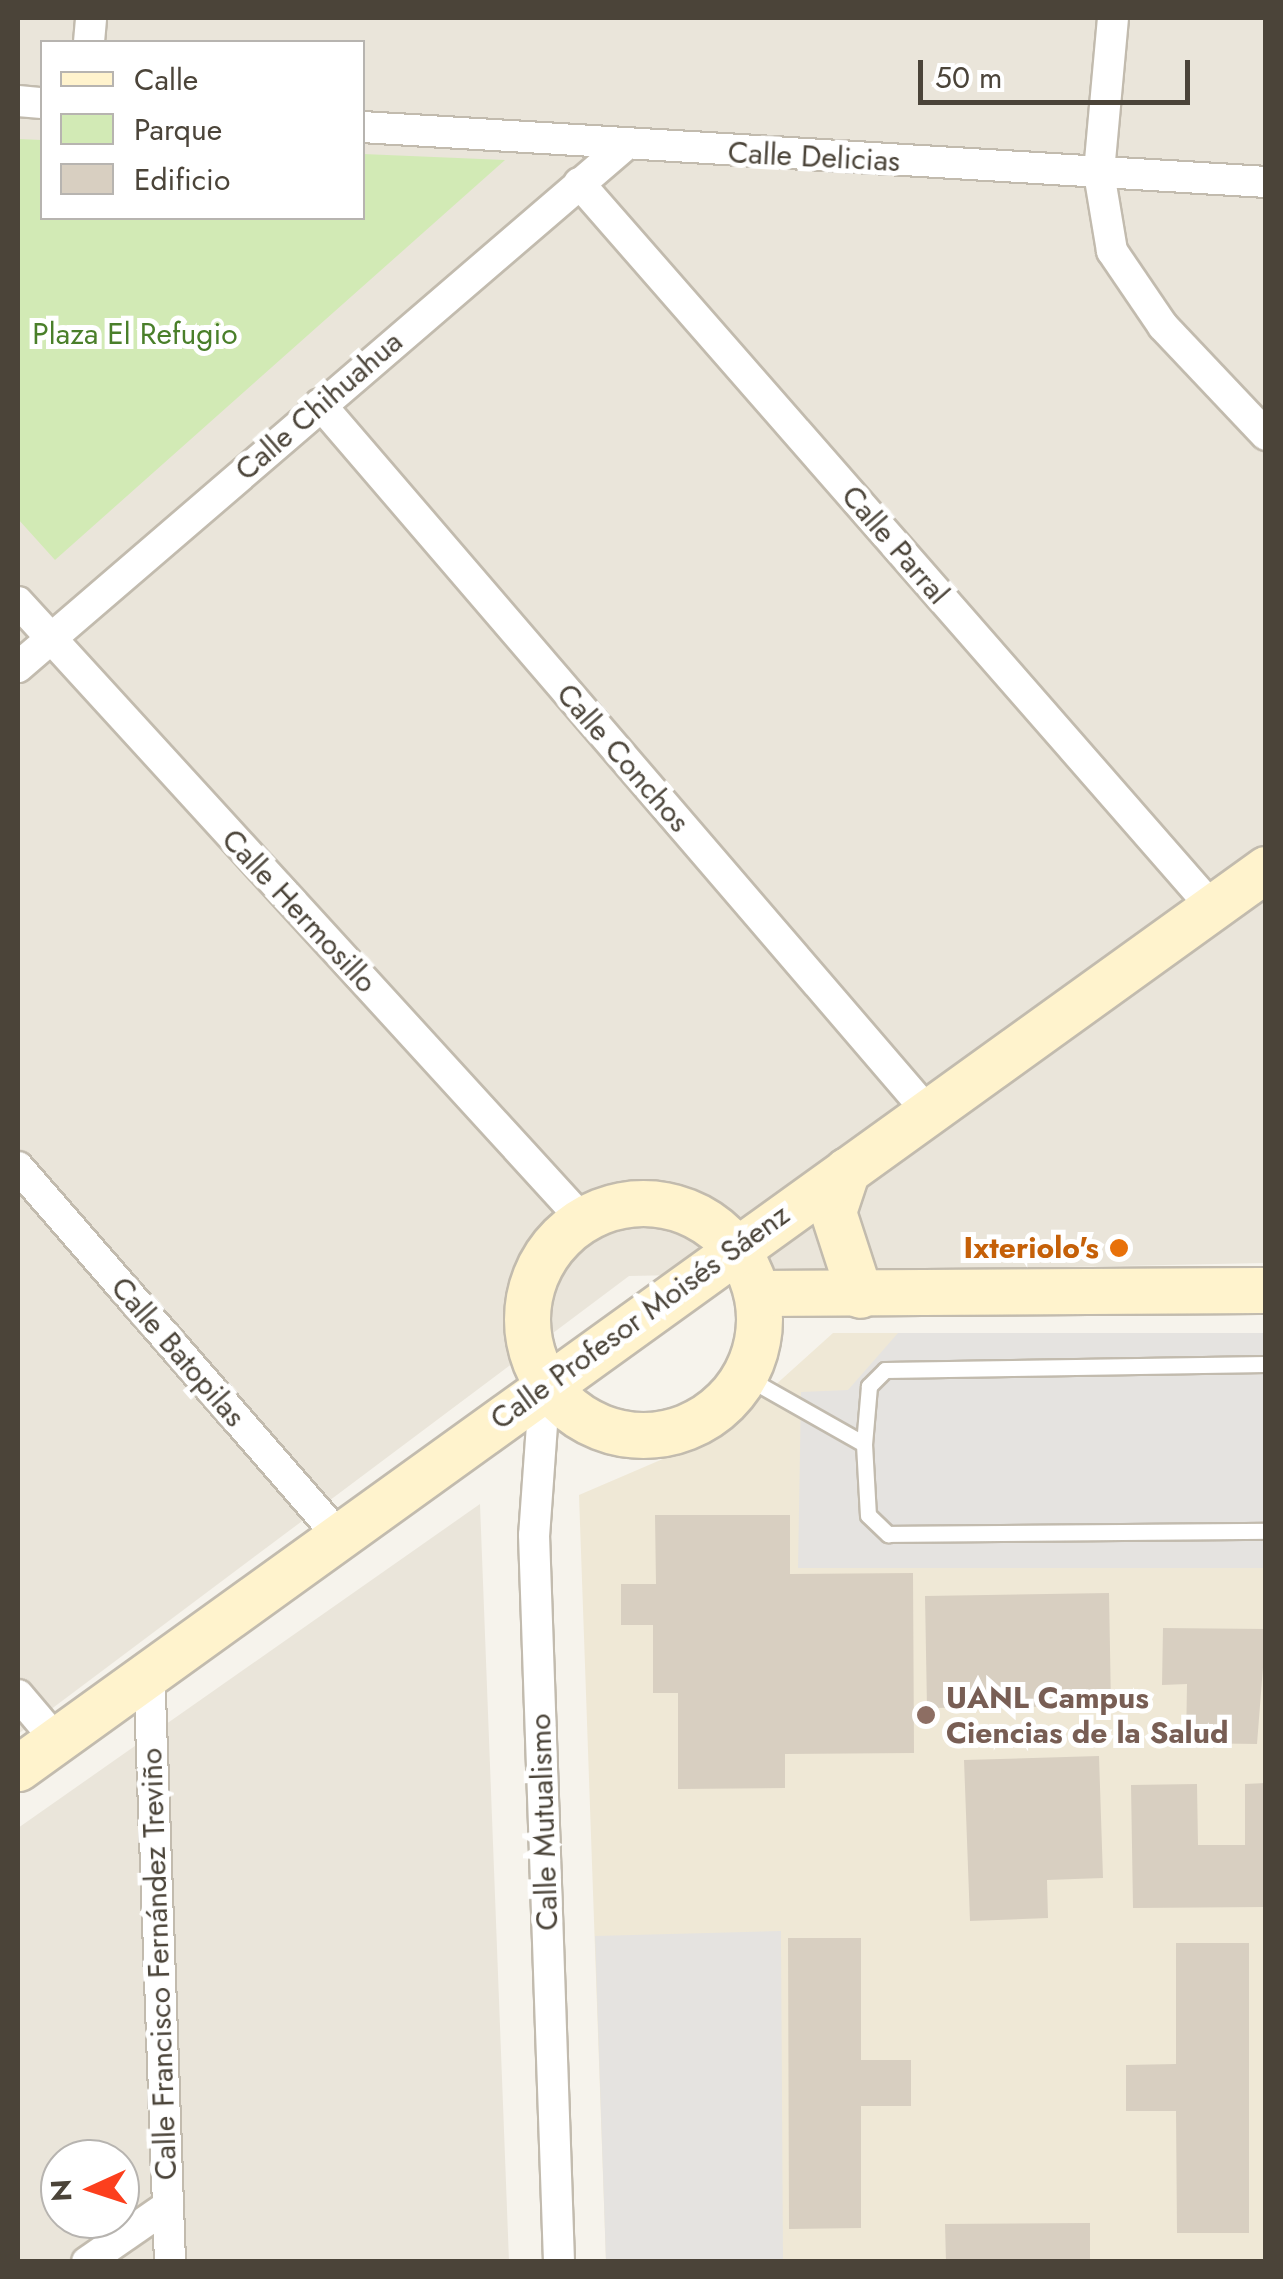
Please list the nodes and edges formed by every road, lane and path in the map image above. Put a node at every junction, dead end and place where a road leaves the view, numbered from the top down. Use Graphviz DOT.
graph roads {
  1 [pos="1112,18"];
  2 [pos="365,127"];
  3 [pos="623,147"];
  4 [pos="1099,173"];
  5 [pos="1266,182"];
  6 [pos="579,183"];
  7 [pos="320,404"];
  8 [pos="1266,434"];
  9 [pos="18,602"];
  10 [pos="50,638"];
  11 [pos="18,667"];
  12 [pos="1266,869"];
  13 [pos="1212,906"];
  14 [pos="926,1111"];
  15 [pos="18,1167"];
  16 [pos="846,1170"];
  17 [pos="582,1219"];
  18 [pos="738,1252"];
  19 [pos="1266,1290"];
  20 [pos="760,1293"];
  21 [pos="860,1294"];
  22 [pos="1266,1364"];
  23 [pos="744,1376"];
  24 [pos="545,1383"];
  25 [pos="864,1444"];
  26 [pos="1266,1531"];
  27 [pos="339,1536"];
  28 [pos="149,1667"];
  29 [pos="18,1695"];
  30 [pos="57,1741"];
  31 [pos="18,1768"];
  32 [pos="168,2206"];
  33 [pos="86,2262"];
  34 [pos="170,2262"];
  35 [pos="560,2262"];
  1 -- 4 [label="street"];
  2 -- 3 [label="street, Calle Delicias"];
  3 -- 4 [label="street, Calle Delicias"];
  3 -- 6 [label="street, Calle Chihuahua"];
  4 -- 5 [label="street, Calle Delicias"];
  4 -- 8 [label="street"];
  6 -- 7 [label="street, Calle Chihuahua"];
  6 -- 13 [label="street, Calle Parral"];
  7 -- 10 [label="street, Calle Chihuahua"];
  7 -- 14 [label="street, Calle Conchos"];
  9 -- 10 [label="street, Calle Hermosillo"];
  10 -- 11 [label="street, Calle Chihuahua"];
  10 -- 17 [label="street, Calle Hermosillo"];
  12 -- 13 [label="street, Calle Profesor Moisés Sáenz"];
  13 -- 14 [label="street, Calle Profesor Moisés Sáenz"];
  14 -- 16 [label="street, Calle Profesor Moisés Sáenz"];
  15 -- 27 [label="street, Calle Batopilas"];
  16 -- 18 [label="street, Calle Profesor Moisés Sáenz"];
  16 -- 21 [label="street"];
  17 -- 18 [label="street"];
  17 -- 24 [label="street"];
  18 -- 20 [label="street"];
  18 -- 24 [label="street, Calle Profesor Moisés Sáenz"];
  19 -- 21 [label="street"];
  20 -- 21 [label="street"];
  20 -- 23 [label="street"];
  22 -- 25 [label="lane"];
  23 -- 24 [label="street"];
  23 -- 25 [label="lane"];
  24 -- 27 [label="street, Calle Profesor Moisés Sáenz"];
  24 -- 35 [label="street, Calle Mutualismo"];
  25 -- 26 [label="lane"];
  27 -- 28 [label="street, Calle Profesor Moisés Sáenz"];
  28 -- 30 [label="street, Calle Profesor Moisés Sáenz"];
  28 -- 32 [label="street, Calle Francisco Fernández Treviño"];
  29 -- 30 [label="street"];
  30 -- 31 [label="street, Calle Profesor Moisés Sáenz"];
  32 -- 33 [label="street"];
  32 -- 34 [label="street, Calle Francisco Fernández Treviño"];
}
